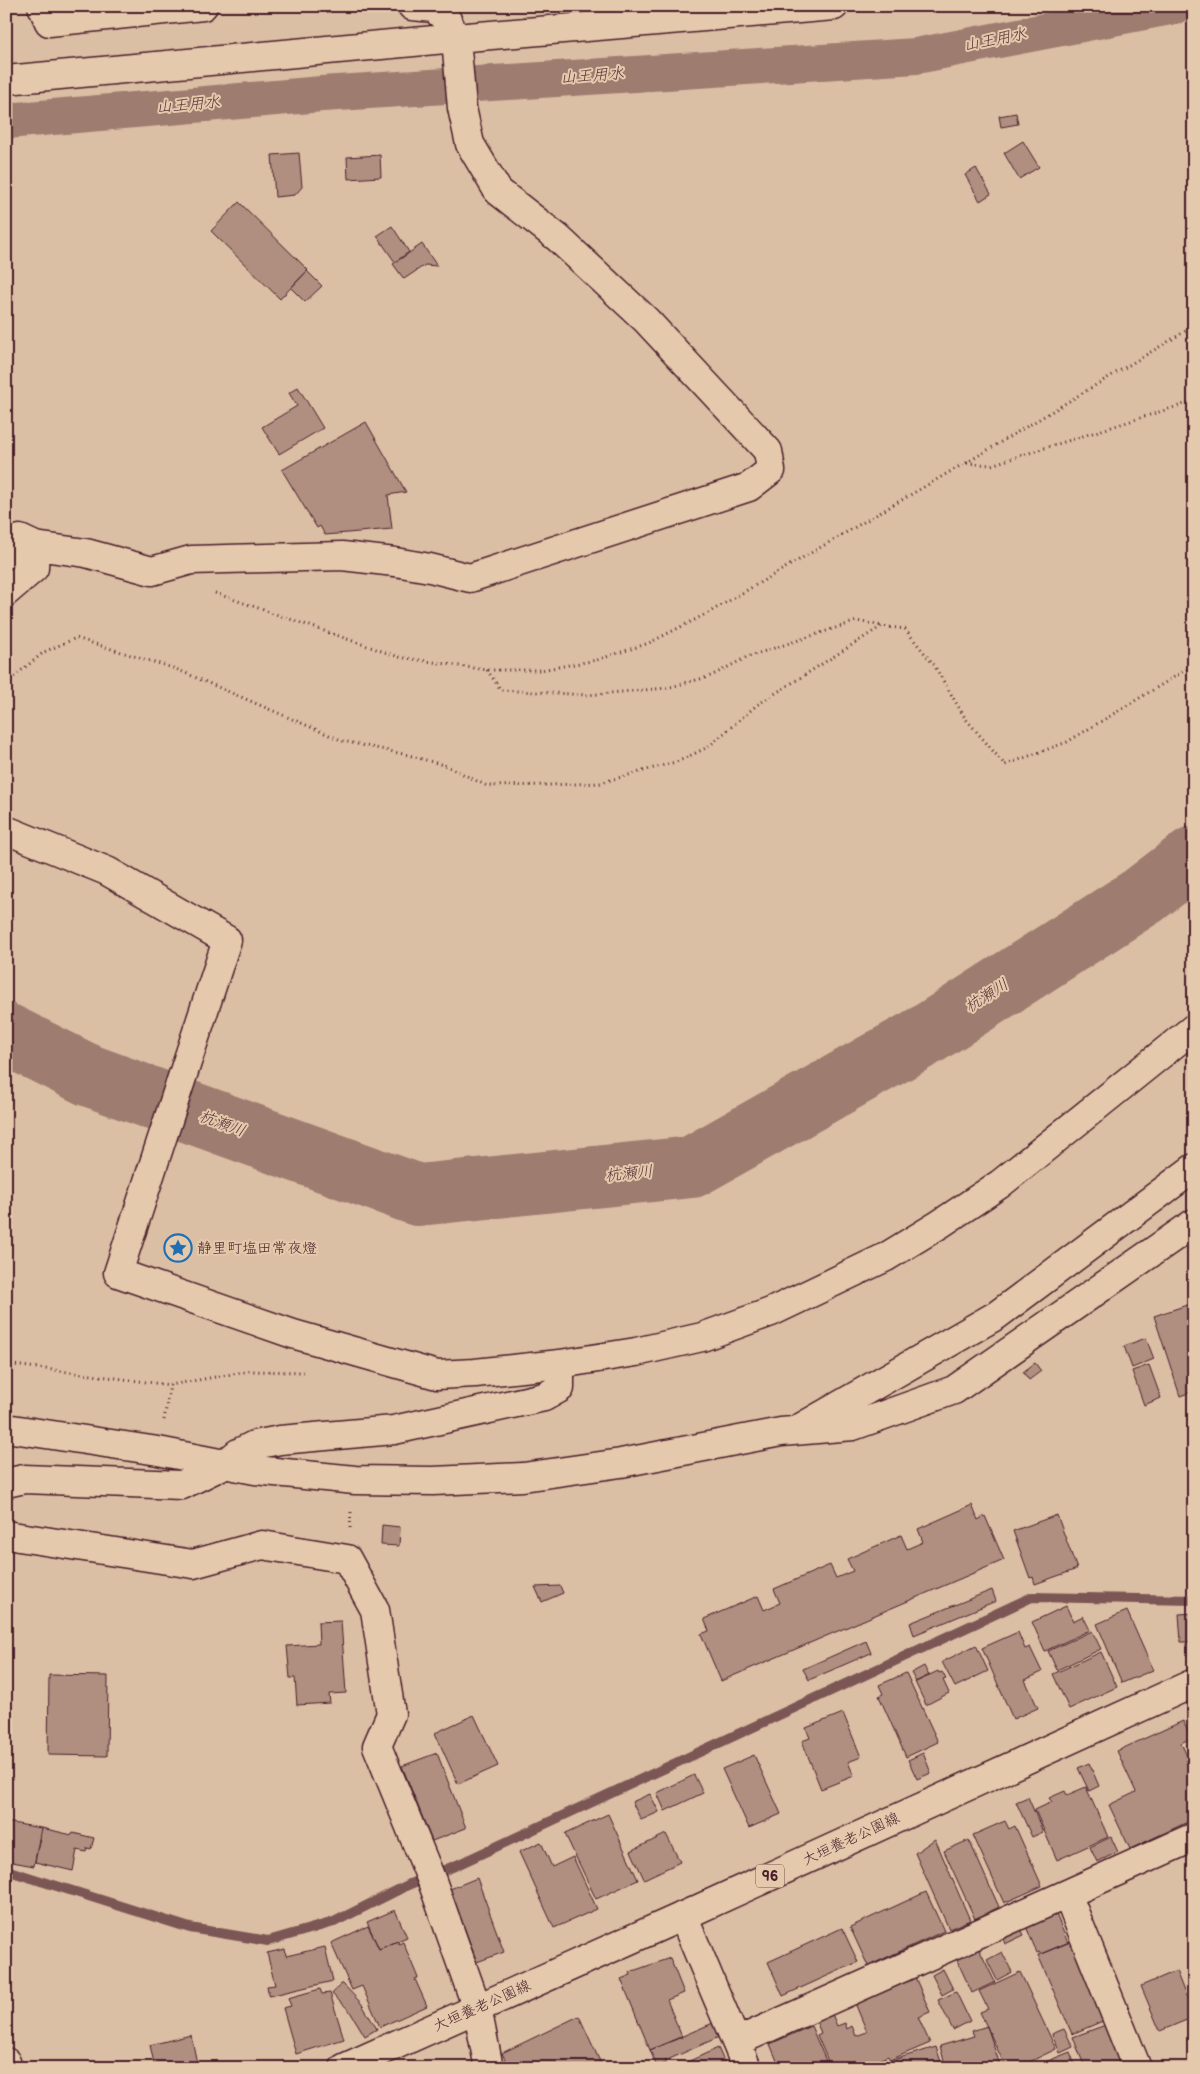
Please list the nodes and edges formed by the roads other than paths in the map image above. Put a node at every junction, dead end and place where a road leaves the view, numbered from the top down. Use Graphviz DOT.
graph roads {
  1 [pos="42,6"];
  2 [pos="203,6"];
  3 [pos="412,6"];
  4 [pos="834,6"];
  5 [pos="456,38"];
  6 [pos="6,80"];
  7 [pos="6,534"];
  8 [pos="35,546"];
  9 [pos="6,554"];
  10 [pos="6,592"];
  11 [pos="6,830"];
  12 [pos="1194,1028"];
  13 [pos="1194,1168"];
  14 [pos="1194,1223"];
  15 [pos="560,1364"];
  16 [pos="6,1428"];
  17 [pos="795,1431"];
  18 [pos="225,1464"];
  19 [pos="6,1483"];
  20 [pos="6,1535"];
  21 [pos="1194,1683"];
  22 [pos="1194,1837"];
  23 [pos="1067,1894"];
  24 [pos="683,1916"];
  25 [pos="477,2008"];
  26 [pos="736,2042"];
  27 [pos="6,2062"];
  28 [pos="8,2068"];
  29 [pos="344,2068"];
  30 [pos="489,2068"];
  31 [pos="746,2068"];
  32 [pos="1137,2068"];
  1 -- 2 [label="street"];
  3 -- 5 [label="street"];
  4 -- 5 [label="street"];
  5 -- 6 [label="street"];
  5 -- 8 [label="street"];
  7 -- 8 [label="street"];
  8 -- 9 [label="street"];
  8 -- 10 [label="street"];
  11 -- 15 [label="street"];
  12 -- 15 [label="street"];
  13 -- 17 [label="street"];
  14 -- 17 [label="street"];
  15 -- 18 [label="street"];
  16 -- 18 [label="street"];
  17 -- 18 [label="street"];
  18 -- 19 [label="street"];
  20 -- 25 [label="street"];
  21 -- 24 [label="street, 大垣養老公園線 / 96"];
  22 -- 23 [label="street"];
  23 -- 26 [label="street"];
  23 -- 32 [label="street"];
  24 -- 25 [label="street, 大垣養老公園線 / 96"];
  24 -- 26 [label="street"];
  25 -- 29 [label="street, 大垣養老公園線 / 96"];
  25 -- 30 [label="street"];
  26 -- 31 [label="street"];
  27 -- 28 [label="street"];
}
